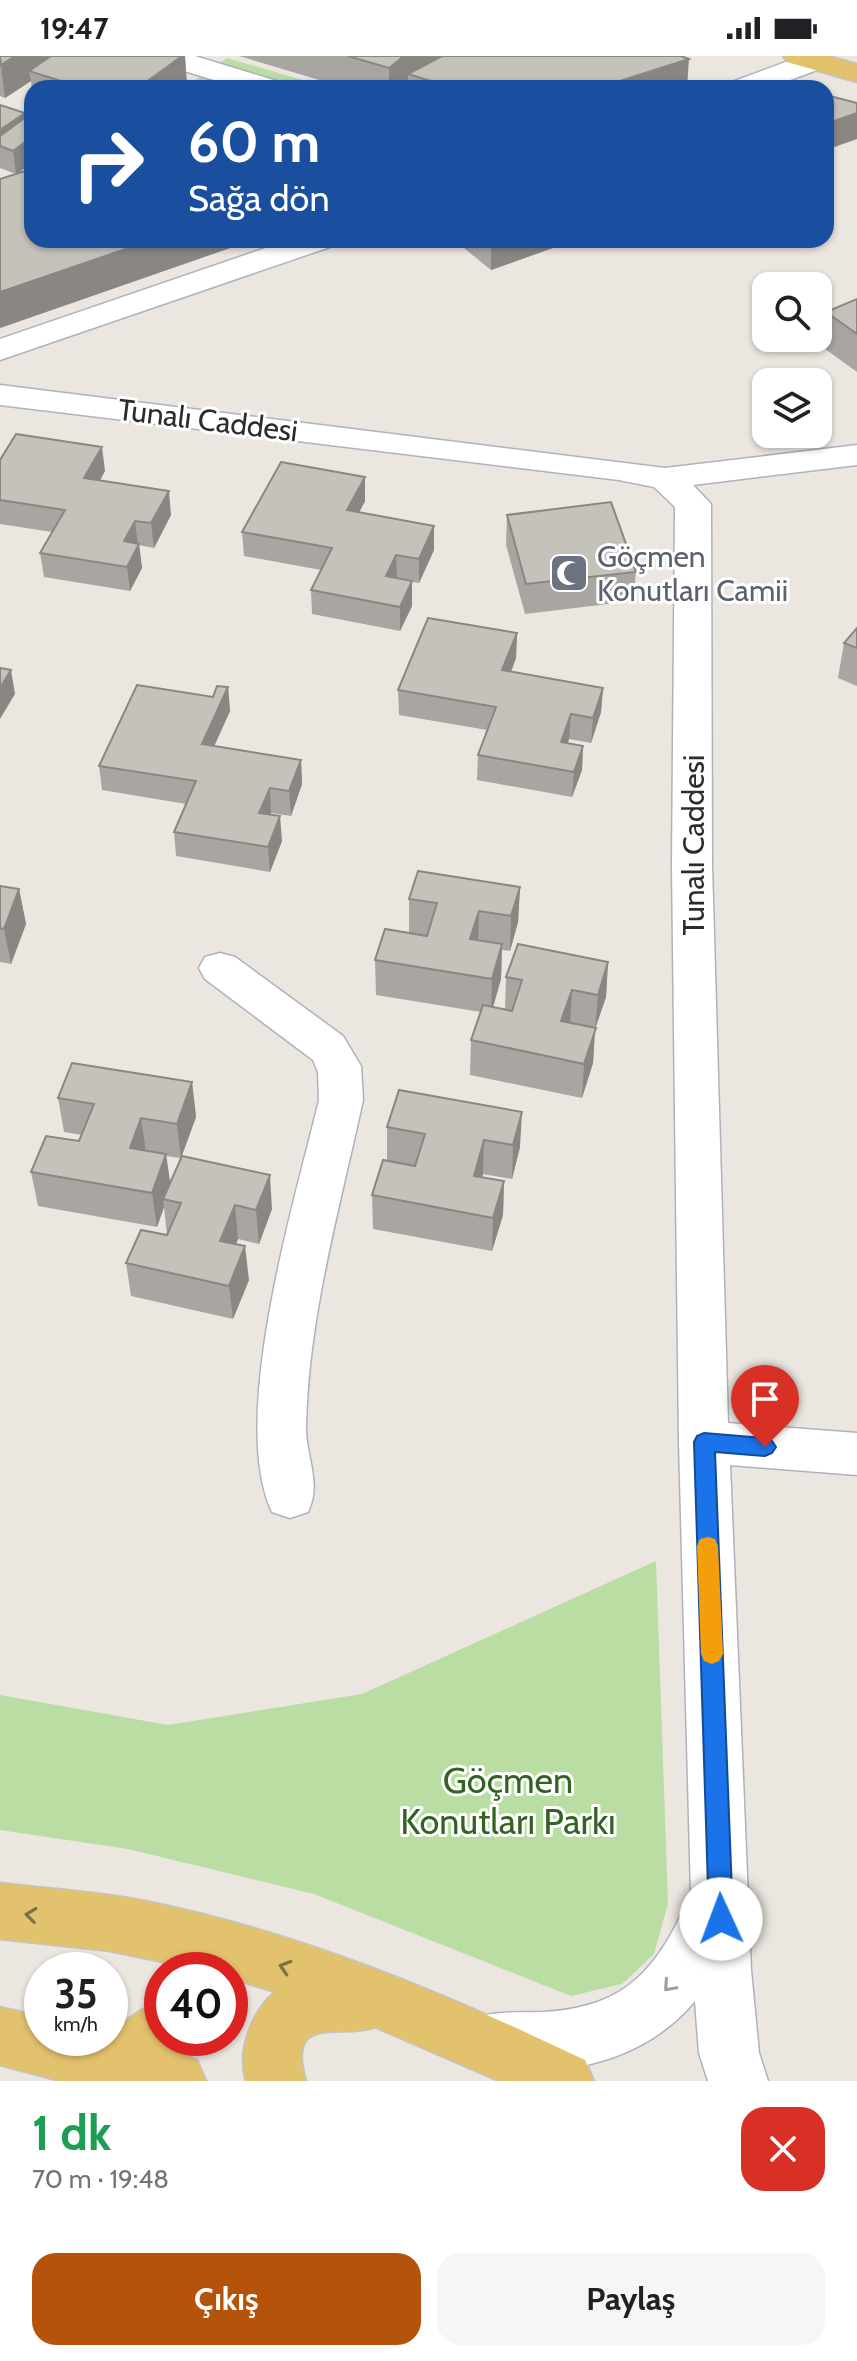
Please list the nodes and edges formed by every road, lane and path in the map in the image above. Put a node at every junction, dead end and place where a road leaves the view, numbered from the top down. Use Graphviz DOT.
graph roads {
  1 [pos="165,56"];
  2 [pos="806,58"];
  3 [pos="857,73"];
  4 [pos="244,80"];
  5 [pos="759,80"];
  6 [pos="296,248"];
  7 [pos="0,350"];
  8 [pos="0,395"];
  9 [pos="857,455"];
  10 [pos="665,478"];
  11 [pos="220,968"];
  12 [pos="704,1442"];
  13 [pos="857,1454"];
  14 [pos="290,1496"];
  15 [pos="720,1894"];
  16 [pos="0,1911"];
  17 [pos="161,1949"];
  18 [pos="384,2003"];
  19 [pos="476,2042"];
  20 [pos="144,2046"];
  21 [pos="54,2056"];
  22 [pos="176,2081"];
  23 [pos="276,2081"];
  24 [pos="564,2081"];
  25 [pos="738,2081"];
  1 -- 4 [label="street"];
  2 -- 3 [label="main road"];
  2 -- 5 [label="street"];
  6 -- 7 [label="street"];
  8 -- 10 [label="street, Tunalı Caddesi"];
  9 -- 10 [label="street"];
  10 -- 12 [label="street, Tunalı Caddesi"];
  11 -- 14 [label="street"];
  12 -- 13 [label="street"];
  12 -- 15 [label="street, Tunalı Caddesi"];
  15 -- 19 [label="street, one-way"];
  15 -- 25 [label="street, Tunalı Caddesi"];
  17 -- 16 [label="main road, one-way"];
  18 -- 17 [label="main road, one-way"];
  18 -- 19 [label="main road"];
  18 -- 23 [label="main road"];
  19 -- 24 [label="main road"];
  20 -- 21 [label="main road"];
  21 -- 22 [label="main road"];
}
